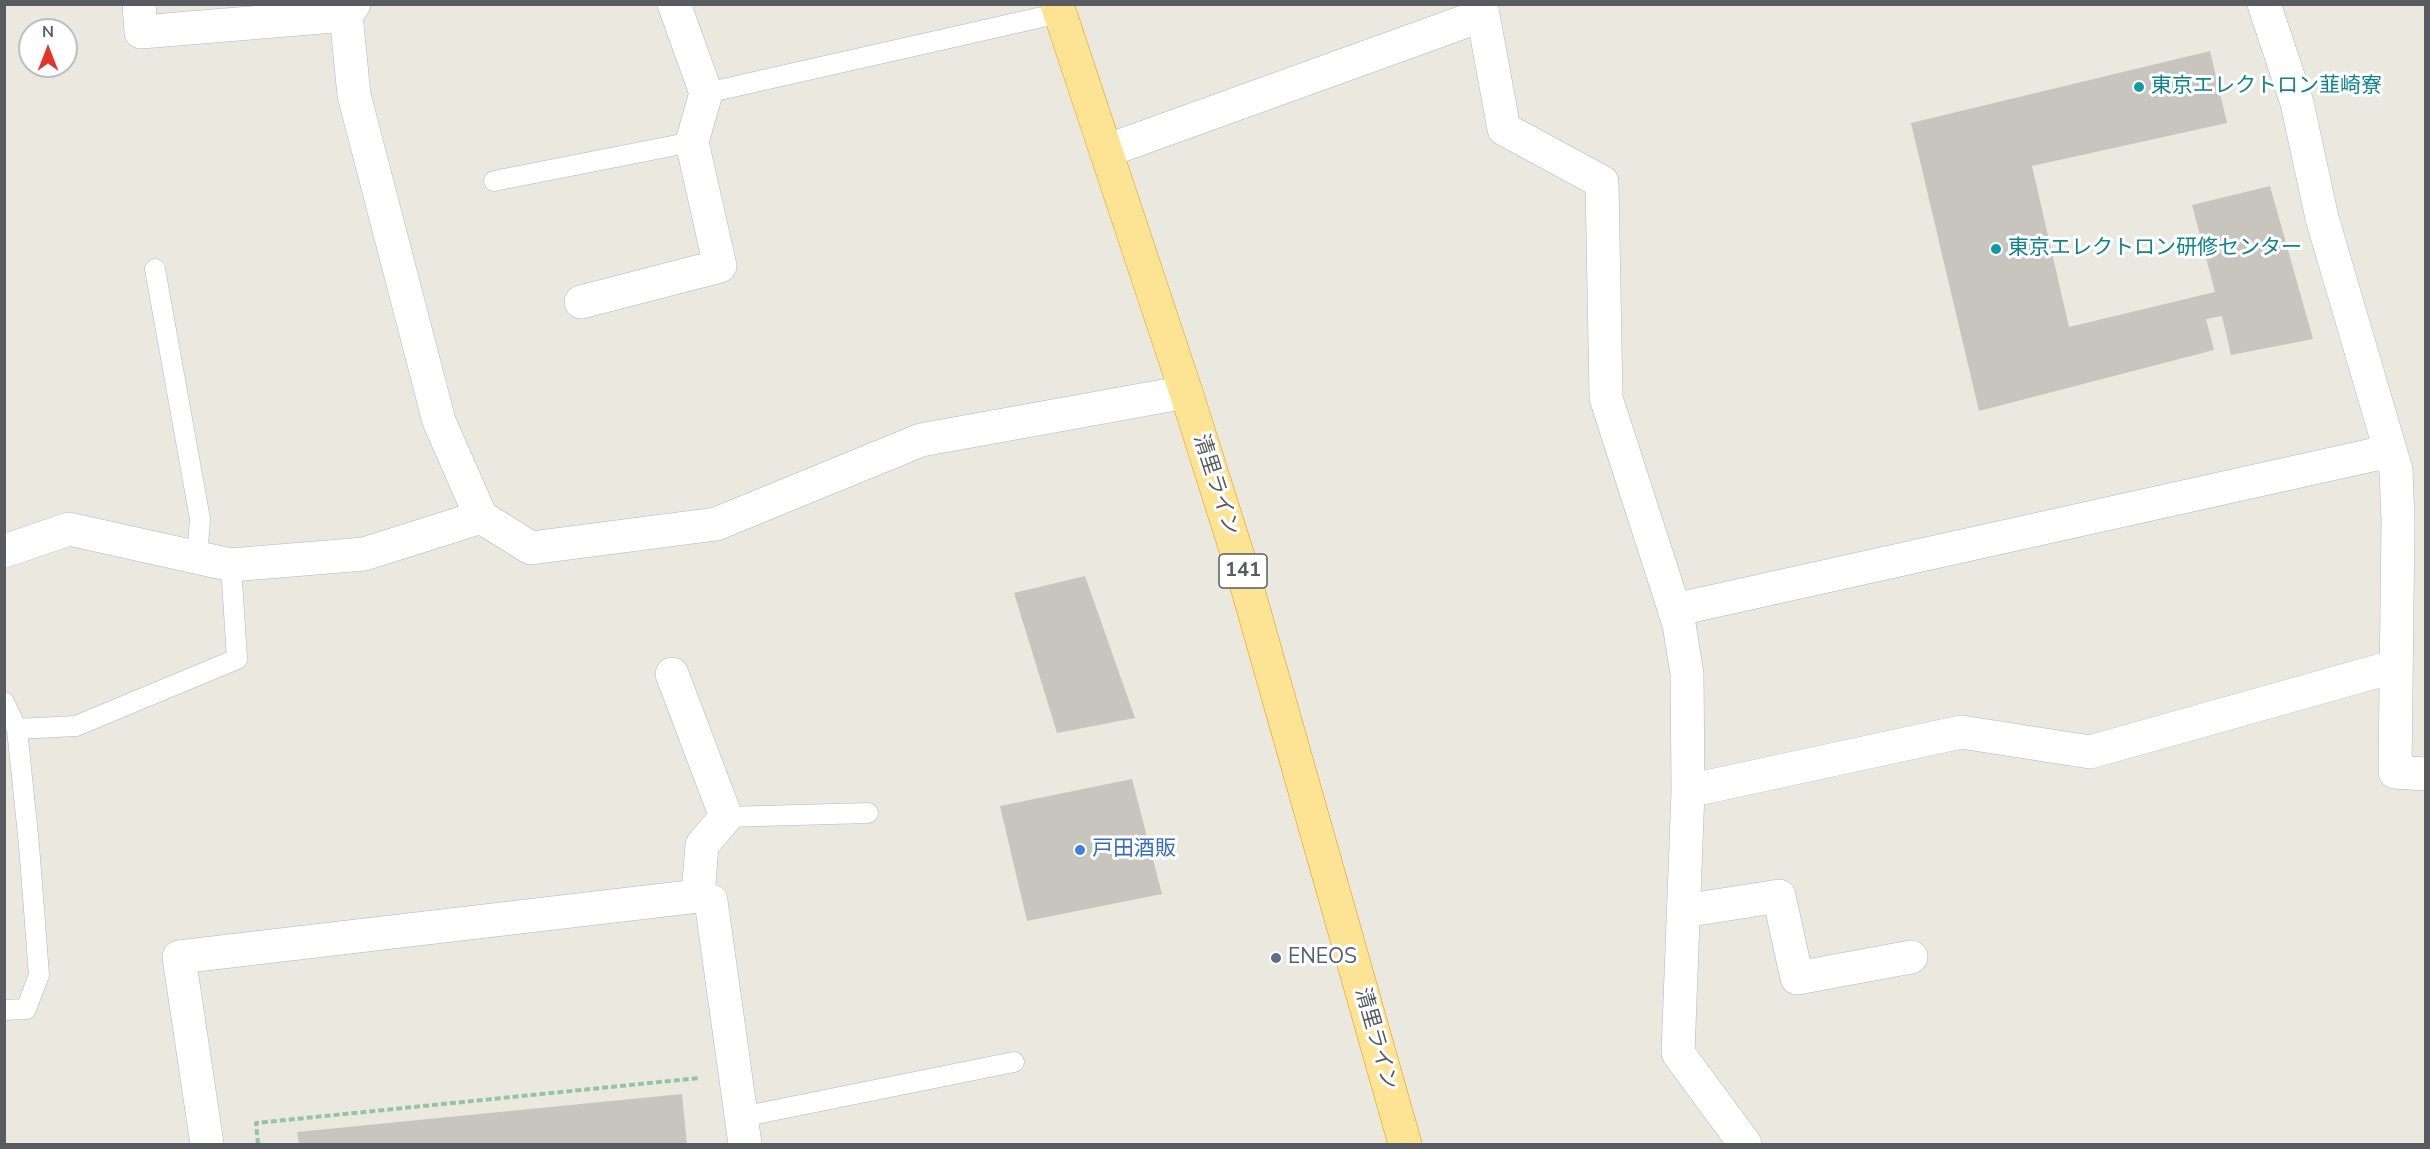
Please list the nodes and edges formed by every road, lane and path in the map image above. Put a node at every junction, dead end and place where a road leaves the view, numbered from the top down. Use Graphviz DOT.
graph roads {
  1 [pos="139,4"];
  2 [pos="674,4"];
  3 [pos="2264,4"];
  4 [pos="1058,9"];
  5 [pos="350,10"];
  6 [pos="1482,10"];
  7 [pos="706,93"];
  8 [pos="692,142"];
  9 [pos="1106,151"];
  10 [pos="494,181"];
  11 [pos="156,269"];
  12 [pos="581,302"];
  13 [pos="1186,392"];
  14 [pos="2390,451"];
  15 [pos="481,517"];
  16 [pos="4,551"];
  17 [pos="198,558"];
  18 [pos="231,565"];
  19 [pos="1674,610"];
  20 [pos="2396,666"];
  21 [pos="672,674"];
  22 [pos="4,702"];
  23 [pos="17,729"];
  24 [pos="2426,774"];
  25 [pos="1688,791"];
  26 [pos="868,813"];
  27 [pos="726,817"];
  28 [pos="699,896"];
  29 [pos="1684,911"];
  30 [pos="1911,957"];
  31 [pos="4,1010"];
  32 [pos="1014,1062"];
  33 [pos="735,1074"];
  34 [pos="743,1131"];
  35 [pos="207,1144"];
  36 [pos="258,1144"];
  37 [pos="1405,1144"];
  38 [pos="1745,1144"];
  1 -- 5 [label="street"];
  2 -- 7 [label="street"];
  3 -- 14 [label="street"];
  4 -- 7 [label="lane"];
  4 -- 9 [label="highway, 清里ライン / 141"];
  5 -- 15 [label="street"];
  6 -- 9 [label="street"];
  6 -- 19 [label="street"];
  7 -- 8 [label="street"];
  8 -- 10 [label="lane"];
  8 -- 12 [label="street"];
  9 -- 13 [label="highway, 清里ライン / 141"];
  11 -- 17 [label="lane"];
  13 -- 15 [label="street"];
  13 -- 37 [label="highway, 清里ライン / 141"];
  14 -- 19 [label="street"];
  14 -- 20 [label="street"];
  15 -- 18 [label="street"];
  16 -- 17 [label="street"];
  17 -- 18 [label="street"];
  18 -- 23 [label="lane"];
  19 -- 25 [label="street"];
  20 -- 24 [label="street"];
  20 -- 25 [label="street"];
  21 -- 27 [label="street"];
  22 -- 23 [label="lane"];
  23 -- 31 [label="lane"];
  25 -- 29 [label="street"];
  26 -- 27 [label="lane"];
  27 -- 28 [label="street"];
  28 -- 33 [label="street"];
  28 -- 35 [label="street"];
  29 -- 30 [label="street"];
  29 -- 38 [label="street"];
  32 -- 34 [label="lane"];
  33 -- 34 [label="street"];
  33 -- 36 [label="path"];
}
